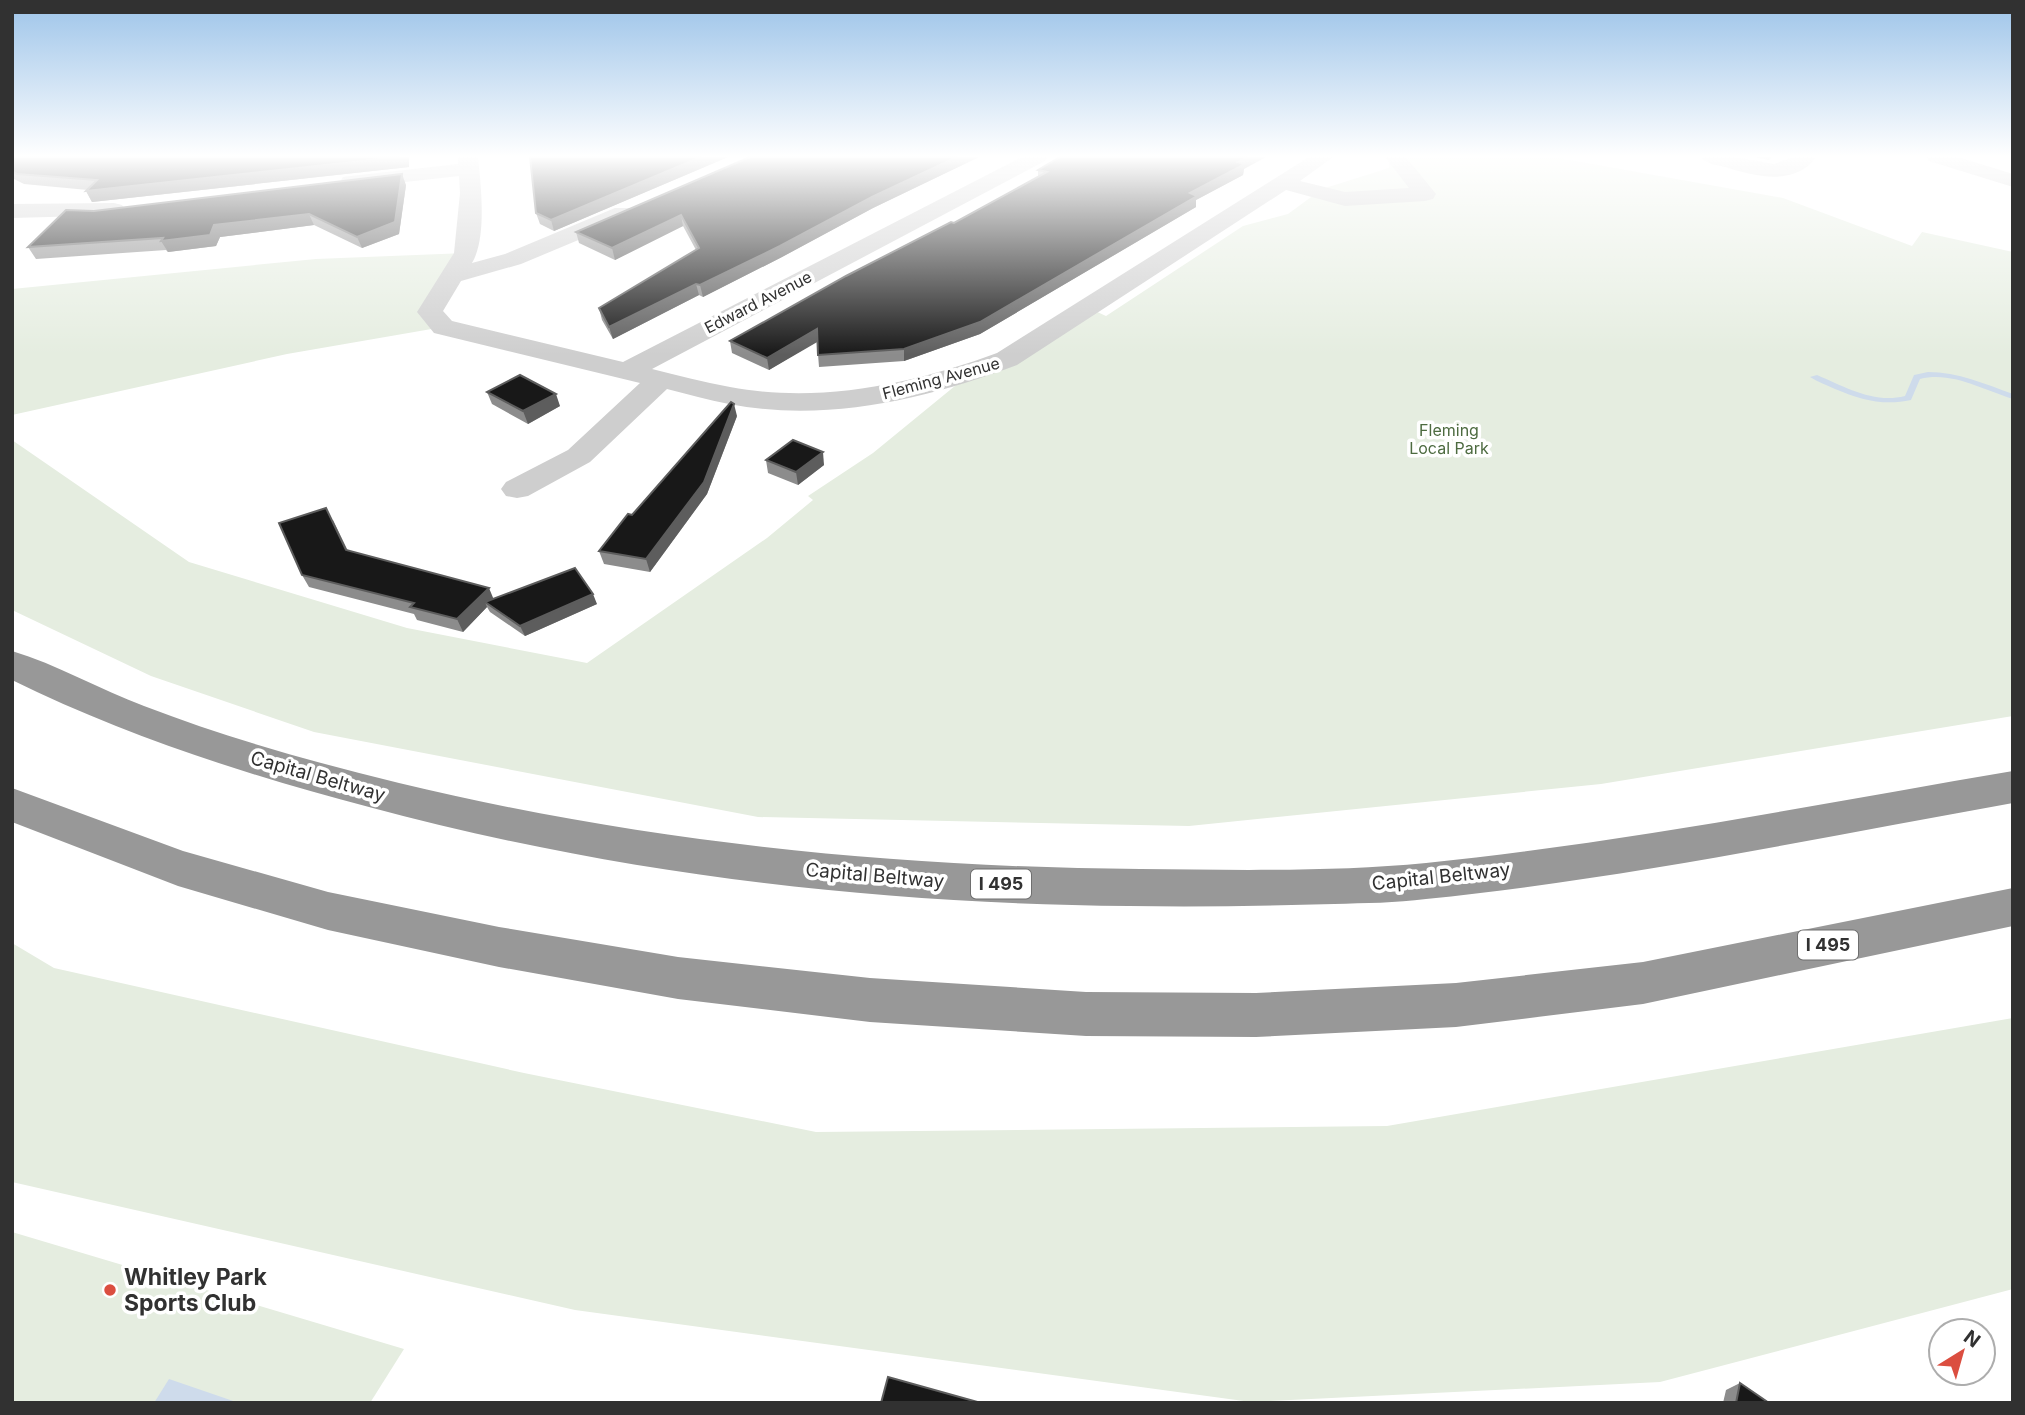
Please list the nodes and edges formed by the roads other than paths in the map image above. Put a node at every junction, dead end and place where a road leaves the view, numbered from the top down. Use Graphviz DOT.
graph roads {
  1 [pos="468,223"];
  2 [pos="598,223"];
  3 [pos="911,223"];
  4 [pos="1221,223"];
  5 [pos="451,276"];
  6 [pos="628,370"];
  7 [pos="662,379"];
  8 [pos="517,489"];
  9 [pos="12,664"];
  10 [pos="2013,787"];
  11 [pos="12,804"];
  12 [pos="2013,907"];
  13 [pos="2013,927"];
  14 [pos="1643,983"];
  1 -- 5 [label="street"];
  2 -- 5 [label="street"];
  3 -- 6 [label="street, Edward Avenue"];
  4 -- 7 [label="street, Fleming Avenue"];
  5 -- 6 [label="street, Fleming Avenue"];
  6 -- 7 [label="street, Fleming Avenue"];
  7 -- 8 [label="street"];
  9 -- 10 [label="highway, Capital Beltway / I 495"];
  11 -- 14 [label="highway, I 495"];
  12 -- 14 [label="highway, I 495"];
  13 -- 14 [label="highway"];
}
